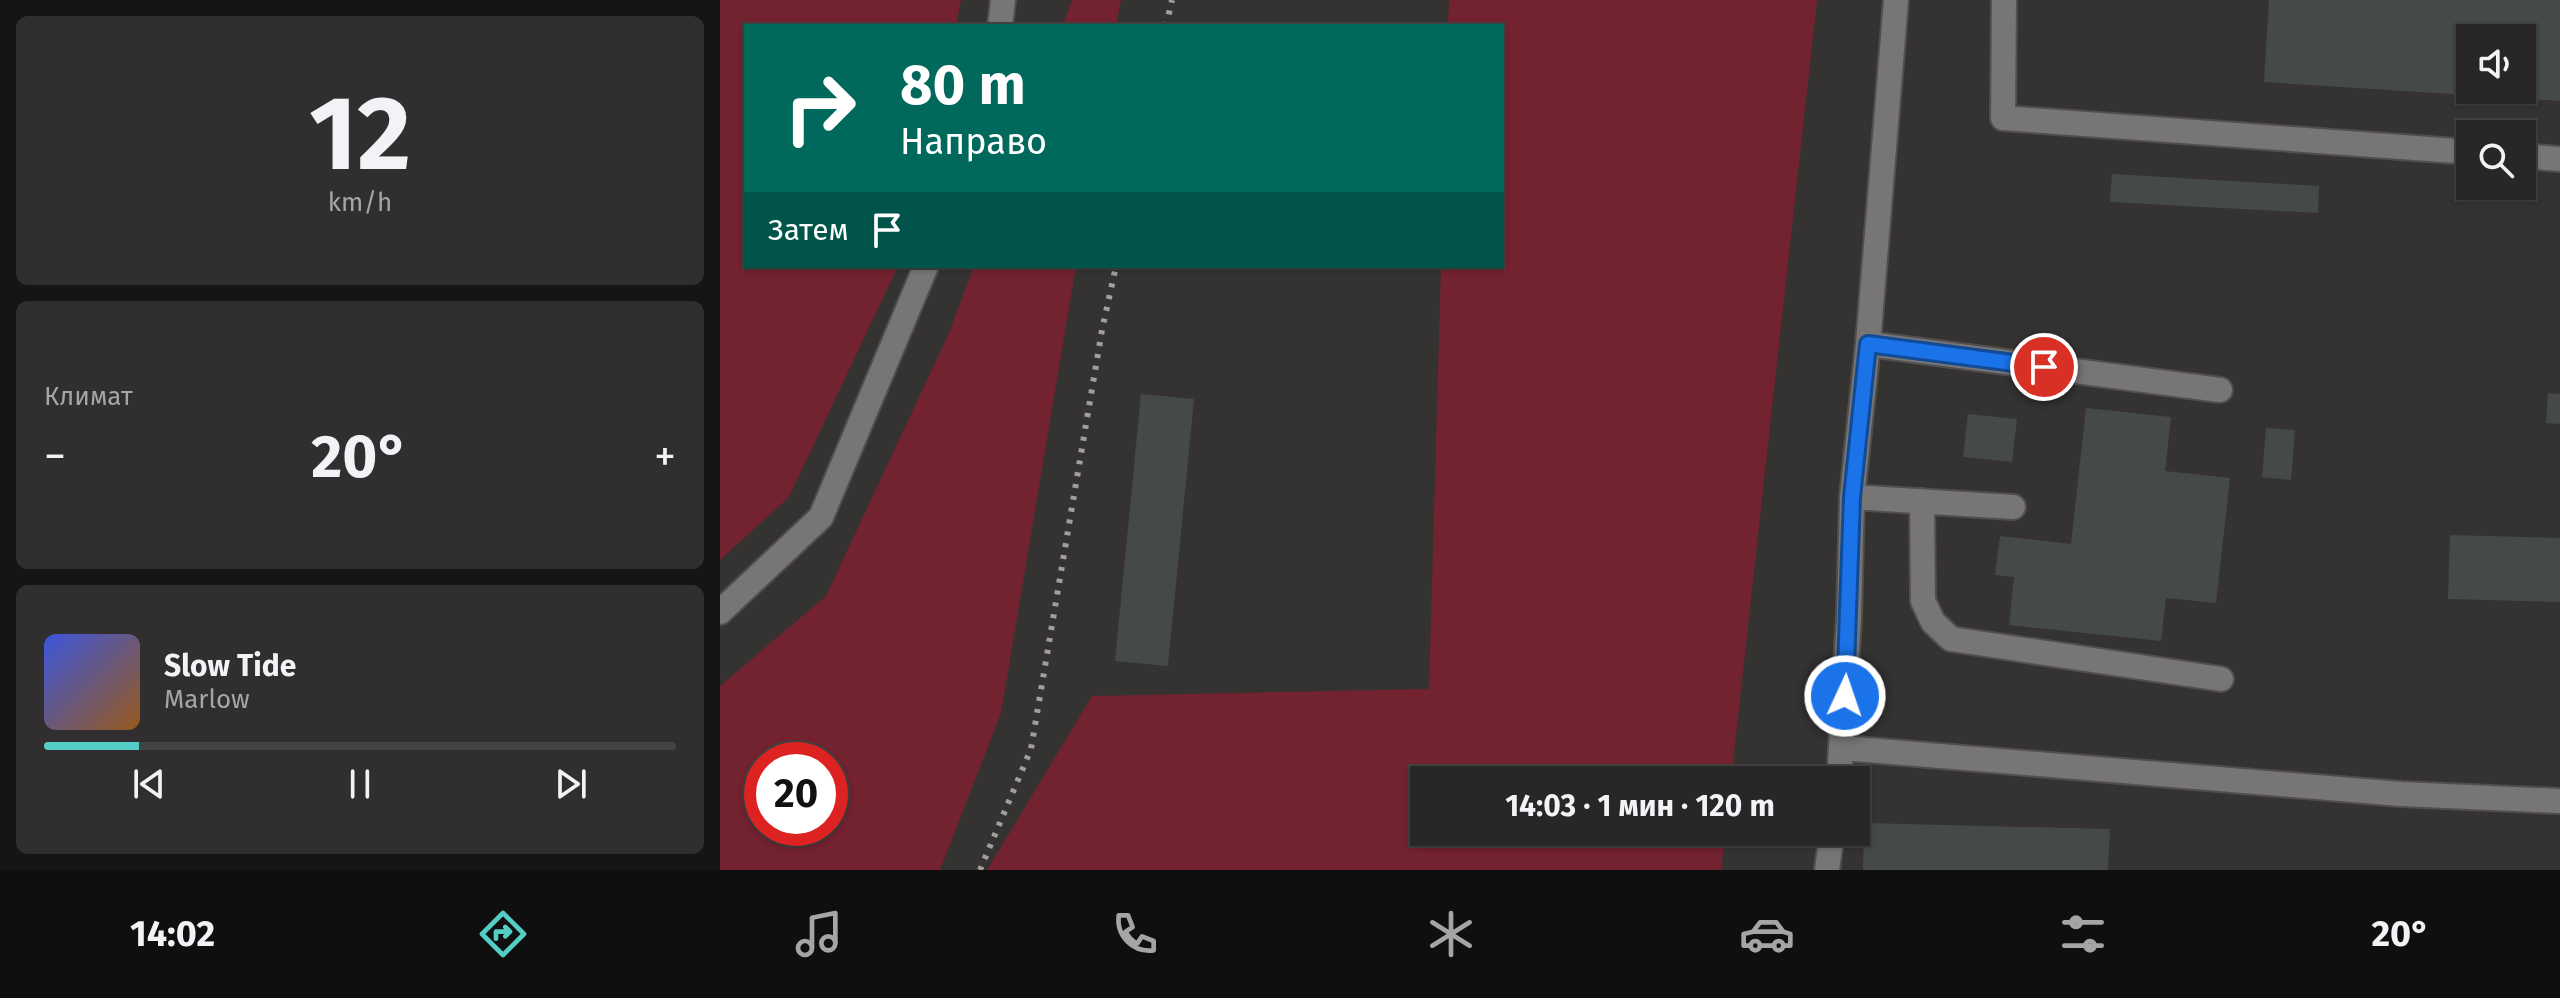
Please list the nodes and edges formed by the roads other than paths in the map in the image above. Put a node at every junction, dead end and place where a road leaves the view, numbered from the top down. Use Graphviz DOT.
graph roads {
  1 [pos="1003,0"];
  2 [pos="1896,0"];
  3 [pos="2004,0"];
  4 [pos="1000,24"];
  5 [pos="2456,151"];
  6 [pos="2536,157"];
  7 [pos="2560,159"];
  8 [pos="925,268"];
  9 [pos="1868,344"];
  10 [pos="2220,390"];
  11 [pos="1852,497"];
  12 [pos="1922,501"];
  13 [pos="2013,507"];
  14 [pos="720,612"];
  15 [pos="2221,679"];
  16 [pos="1843,748"];
  17 [pos="1841,766"];
  18 [pos="2560,801"];
  19 [pos="1830,846"];
  20 [pos="1827,870"];
  1 -- 4 [label="street"];
  2 -- 9 [label="street"];
  3 -- 5 [label="street"];
  6 -- 7 [label="street"];
  8 -- 14 [label="street"];
  9 -- 10 [label="street"];
  9 -- 11 [label="street"];
  11 -- 12 [label="street"];
  11 -- 16 [label="street"];
  12 -- 13 [label="street"];
  12 -- 15 [label="street"];
  16 -- 17 [label="street"];
  16 -- 18 [label="street"];
  19 -- 20 [label="street"];
}
